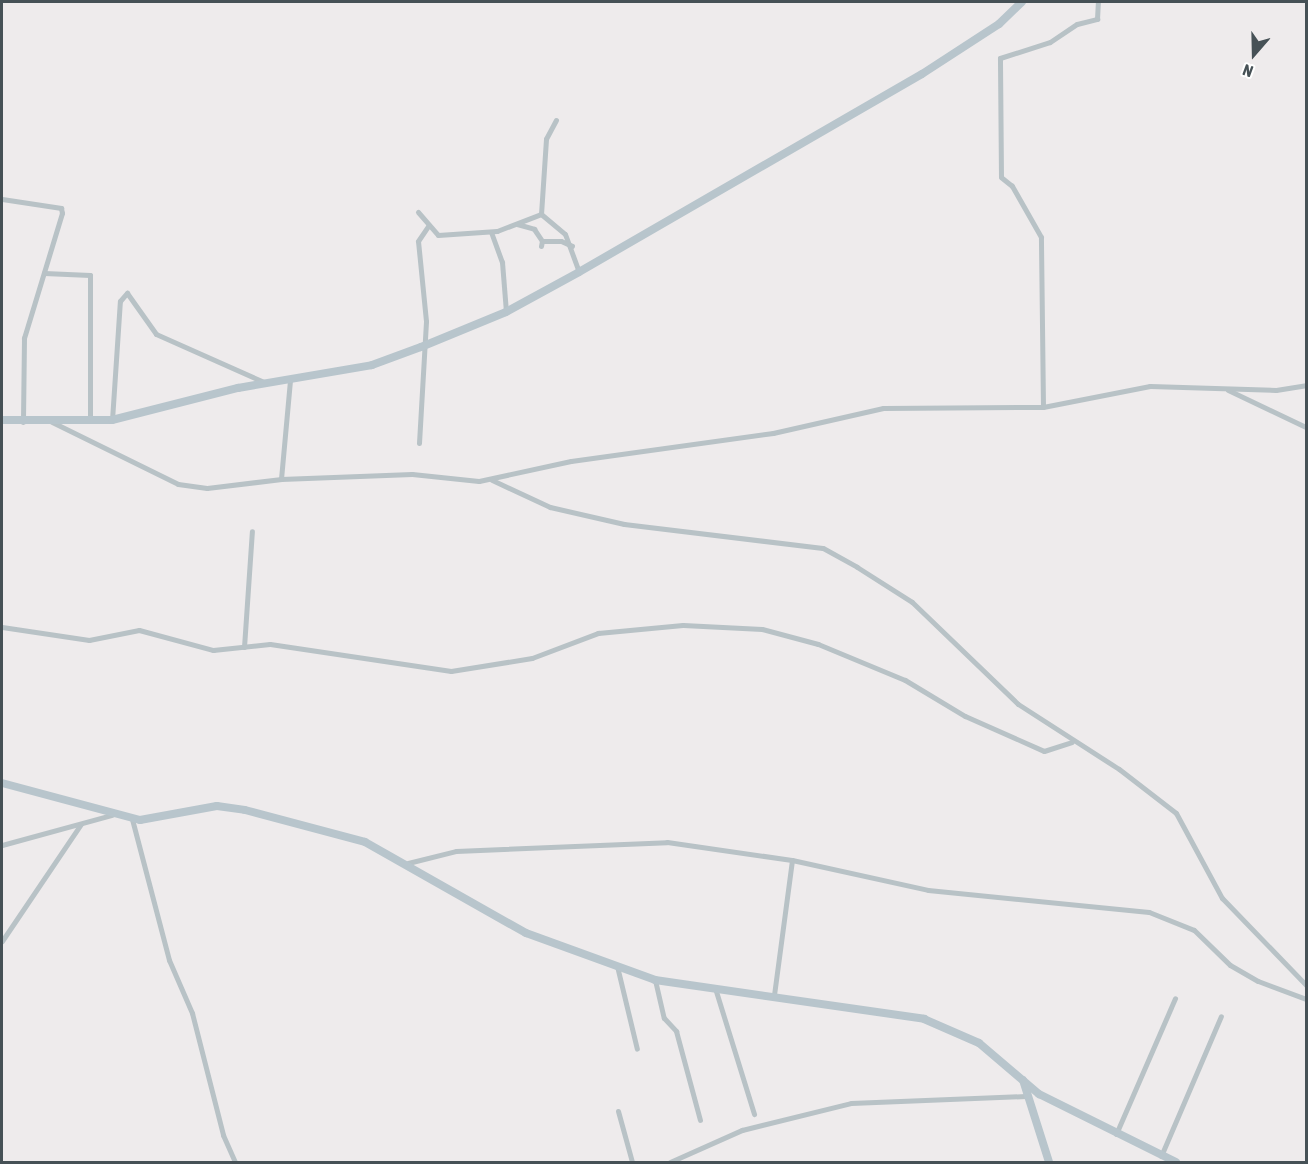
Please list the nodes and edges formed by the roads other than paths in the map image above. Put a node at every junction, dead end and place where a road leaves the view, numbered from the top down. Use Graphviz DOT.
graph roads {
  1 [pos="1022,2"];
  2 [pos="1098,2"];
  3 [pos="556,120"];
  4 [pos="2,199"];
  5 [pos="418,212"];
  6 [pos="541,214"];
  7 [pos="517,224"];
  8 [pos="428,226"];
  9 [pos="491,232"];
  10 [pos="573,247"];
  11 [pos="579,272"];
  12 [pos="44,273"];
  13 [pos="506,312"];
  14 [pos="421,347"];
  15 [pos="290,380"];
  16 [pos="267,384"];
  17 [pos="1306,385"];
  18 [pos="1226,390"];
  19 [pos="1043,407"];
  20 [pos="2,420"];
  21 [pos="112,420"];
  22 [pos="90,421"];
  23 [pos="23,422"];
  24 [pos="52,422"];
  25 [pos="1306,427"];
  26 [pos="419,443"];
  27 [pos="281,479"];
  28 [pos="492,480"];
  29 [pos="252,531"];
  30 [pos="2,627"];
  31 [pos="244,646"];
  32 [pos="1072,742"];
  33 [pos="2,783"];
  34 [pos="112,816"];
  35 [pos="132,819"];
  36 [pos="81,824"];
  37 [pos="2,844"];
  38 [pos="792,860"];
  39 [pos="408,863"];
  40 [pos="2,941"];
  41 [pos="617,966"];
  42 [pos="655,980"];
  43 [pos="1306,985"];
  44 [pos="715,988"];
  45 [pos="774,995"];
  46 [pos="1175,998"];
  47 [pos="1306,999"];
  48 [pos="1221,1016"];
  49 [pos="637,1049"];
  50 [pos="1023,1080"];
  51 [pos="1026,1096"];
  52 [pos="618,1111"];
  53 [pos="754,1114"];
  54 [pos="700,1120"];
  55 [pos="1116,1134"];
  56 [pos="1161,1156"];
  57 [pos="235,1162"];
  58 [pos="632,1162"];
  59 [pos="670,1162"];
  60 [pos="1049,1162"];
  61 [pos="1176,1162"];
  1 -- 11 [label="street"];
  2 -- 19 [label="street"];
  3 -- 6 [label="street"];
  4 -- 12 [label="street"];
  5 -- 8 [label="street"];
  6 -- 7 [label="street"];
  6 -- 10 [label="street"];
  7 -- 9 [label="street"];
  7 -- 10 [label="street"];
  8 -- 9 [label="street"];
  8 -- 14 [label="street"];
  9 -- 13 [label="street"];
  10 -- 11 [label="street"];
  11 -- 13 [label="street"];
  12 -- 22 [label="street"];
  12 -- 23 [label="street"];
  13 -- 14 [label="street"];
  14 -- 15 [label="street"];
  14 -- 26 [label="street"];
  15 -- 16 [label="street"];
  15 -- 27 [label="street"];
  16 -- 21 [label="street"];
  16 -- 21 [label="street"];
  17 -- 18 [label="street"];
  18 -- 19 [label="street"];
  18 -- 25 [label="street"];
  19 -- 28 [label="street"];
  20 -- 23 [label="street"];
  21 -- 22 [label="street"];
  22 -- 24 [label="street"];
  23 -- 24 [label="street"];
  24 -- 27 [label="street"];
  27 -- 28 [label="street"];
  28 -- 32 [label="street"];
  29 -- 31 [label="street"];
  30 -- 31 [label="street"];
  31 -- 32 [label="street"];
  32 -- 43 [label="street"];
  33 -- 34 [label="street"];
  34 -- 35 [label="street"];
  34 -- 36 [label="street"];
  35 -- 39 [label="street"];
  35 -- 57 [label="street"];
  36 -- 37 [label="street"];
  36 -- 40 [label="street"];
  38 -- 39 [label="street"];
  38 -- 45 [label="street"];
  38 -- 47 [label="street"];
  39 -- 41 [label="street"];
  41 -- 42 [label="street"];
  41 -- 49 [label="street"];
  42 -- 44 [label="street"];
  42 -- 54 [label="street"];
  44 -- 45 [label="street"];
  44 -- 53 [label="street"];
  45 -- 50 [label="street"];
  46 -- 55 [label="street"];
  48 -- 56 [label="street"];
  50 -- 51 [label="street"];
  50 -- 55 [label="street"];
  51 -- 59 [label="street"];
  51 -- 60 [label="street"];
  52 -- 58 [label="street"];
  55 -- 56 [label="street"];
  56 -- 61 [label="street"];
}
